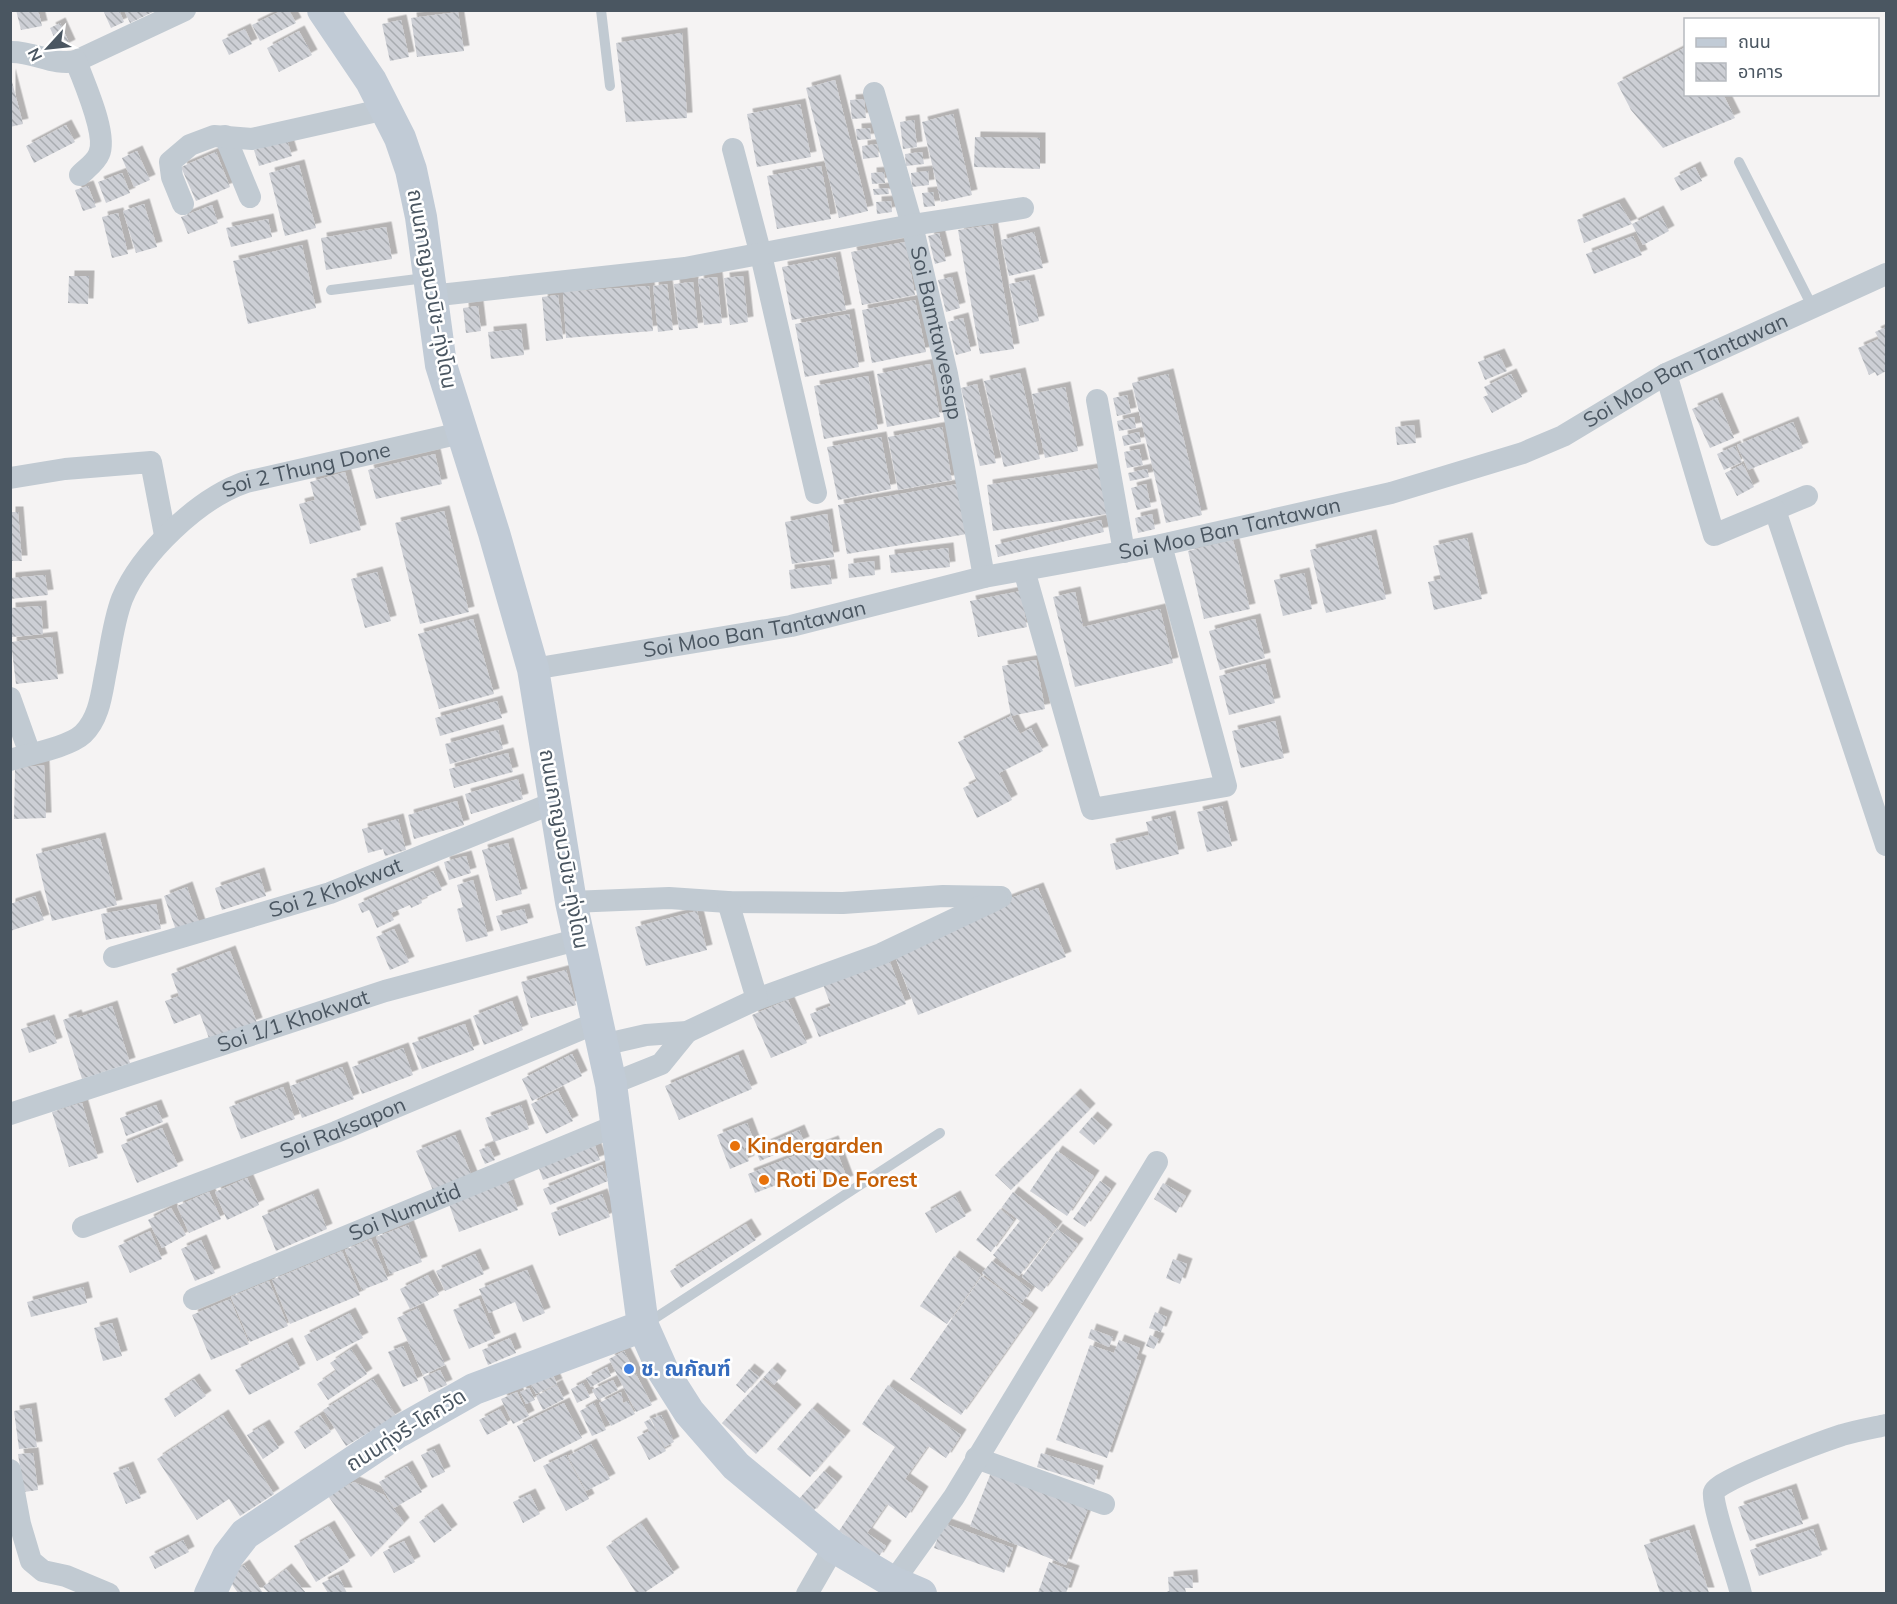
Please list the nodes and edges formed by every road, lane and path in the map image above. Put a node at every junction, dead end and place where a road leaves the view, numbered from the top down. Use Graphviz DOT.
graph roads {
  1 [pos="185,10"];
  2 [pos="601,10"];
  3 [pos="333,14"];
  4 [pos="10,52"];
  5 [pos="76,61"];
  6 [pos="610,86"];
  7 [pos="874,93"];
  8 [pos="386,109"];
  9 [pos="225,136"];
  10 [pos="733,149"];
  11 [pos="1739,162"];
  12 [pos="80,175"];
  13 [pos="250,197"];
  14 [pos="183,204"];
  15 [pos="1023,208"];
  16 [pos="912,225"];
  17 [pos="761,255"];
  18 [pos="1887,274"];
  19 [pos="430,287"];
  20 [pos="330,290"];
  21 [pos="1812,306"];
  22 [pos="1666,374"];
  23 [pos="1097,400"];
  24 [pos="461,433"];
  25 [pos="10,478"];
  26 [pos="816,493"];
  27 [pos="1807,496"];
  28 [pos="1775,510"];
  29 [pos="165,535"];
  30 [pos="1161,545"];
  31 [pos="1124,552"];
  32 [pos="1024,570"];
  33 [pos="984,577"];
  34 [pos="533,669"];
  35 [pos="10,698"];
  36 [pos="20,757"];
  37 [pos="553,803"];
  38 [pos="1887,845"];
  39 [pos="571,902"];
  40 [pos="728,902"];
  41 [pos="580,939"];
  42 [pos="114,957"];
  43 [pos="757,999"];
  44 [pos="687,1032"];
  45 [pos="600,1034"];
  46 [pos="611,1084"];
  47 [pos="10,1114"];
  48 [pos="617,1125"];
  49 [pos="940,1133"];
  50 [pos="1157,1162"];
  51 [pos="83,1227"];
  52 [pos="194,1299"];
  53 [pos="643,1326"];
  54 [pos="1887,1425"];
  55 [pos="976,1458"];
  56 [pos="10,1470"];
  57 [pos="1104,1504"];
  58 [pos="834,1547"];
  59 [pos="907,1588"];
  60 [pos="109,1593"];
  61 [pos="210,1593"];
  62 [pos="807,1593"];
  63 [pos="1741,1593"];
  1 -- 5 [label="street"];
  2 -- 6 [label="lane"];
  3 -- 8 [label="street, ถนนกาญจนวนิช-ทุ่งโดน"];
  4 -- 5 [label="street"];
  5 -- 12 [label="street"];
  7 -- 16 [label="street, Soi Bamtaweesap"];
  8 -- 9 [label="street"];
  8 -- 19 [label="street, ถนนกาญจนวนิช-ทุ่งโดน"];
  9 -- 13 [label="street"];
  9 -- 14 [label="street"];
  10 -- 17 [label="street"];
  11 -- 21 [label="lane"];
  15 -- 16 [label="street"];
  16 -- 17 [label="street"];
  16 -- 33 [label="street, Soi Bamtaweesap"];
  17 -- 19 [label="street"];
  17 -- 26 [label="street"];
  18 -- 21 [label="street, Soi Moo Ban Tantawan"];
  19 -- 20 [label="lane"];
  19 -- 24 [label="street, ถนนกาญจนวนิช-ทุ่งโดน"];
  21 -- 22 [label="street, Soi Moo Ban Tantawan"];
  22 -- 28 [label="street"];
  22 -- 30 [label="street, Soi Moo Ban Tantawan"];
  23 -- 31 [label="street"];
  24 -- 29 [label="street, Soi 2 Thung Done"];
  24 -- 34 [label="street, ถนนกาญจนวนิช-ทุ่งโดน"];
  25 -- 29 [label="street"];
  27 -- 28 [label="street"];
  28 -- 38 [label="street"];
  29 -- 36 [label="street, Soi 2 Thung Done"];
  30 -- 31 [label="street, Soi Moo Ban Tantawan"];
  30 -- 32 [label="street"];
  31 -- 32 [label="street, Soi Moo Ban Tantawan"];
  32 -- 33 [label="street, Soi Moo Ban Tantawan"];
  33 -- 34 [label="street, Soi Moo Ban Tantawan"];
  34 -- 37 [label="street, ถนนกาญจนวนิช-ทุ่งโดน"];
  35 -- 36 [label="street"];
  37 -- 39 [label="street, ถนนกาญจนวนิช-ทุ่งโดน"];
  37 -- 42 [label="street, Soi 2 Khokwat"];
  39 -- 40 [label="street"];
  39 -- 41 [label="street, ถนนกาญจนวนิช-ทุ่งโดน"];
  40 -- 43 [label="street"];
  40 -- 43 [label="street"];
  41 -- 45 [label="street, ถนนกาญจนวนิช-ทุ่งโดน"];
  41 -- 47 [label="street, Soi 1/1 Khokwat"];
  43 -- 44 [label="street"];
  44 -- 45 [label="street, Soi Raksapon"];
  44 -- 46 [label="street"];
  45 -- 46 [label="street, ถนนกาญจนวนิช-ทุ่งโดน"];
  45 -- 51 [label="street, Soi Raksapon"];
  46 -- 48 [label="street, ถนนกาญจนวนิช-ทุ่งโดน"];
  48 -- 52 [label="street, Soi Numutid"];
  48 -- 53 [label="street, ถนนกาญจนวนิช-ทุ่งโดน"];
  49 -- 53 [label="lane"];
  50 -- 55 [label="street"];
  53 -- 58 [label="street, ถนนกาญจนวนิช-ทุ่งโดน"];
  53 -- 61 [label="street, ถนนทุ่งรี-โคกวัด"];
  54 -- 63 [label="street"];
  55 -- 57 [label="street"];
  55 -- 59 [label="street"];
  56 -- 60 [label="street"];
  58 -- 59 [label="street, ถนนกาญจนวนิช-ทุ่งโดน"];
  58 -- 62 [label="street"];
}
